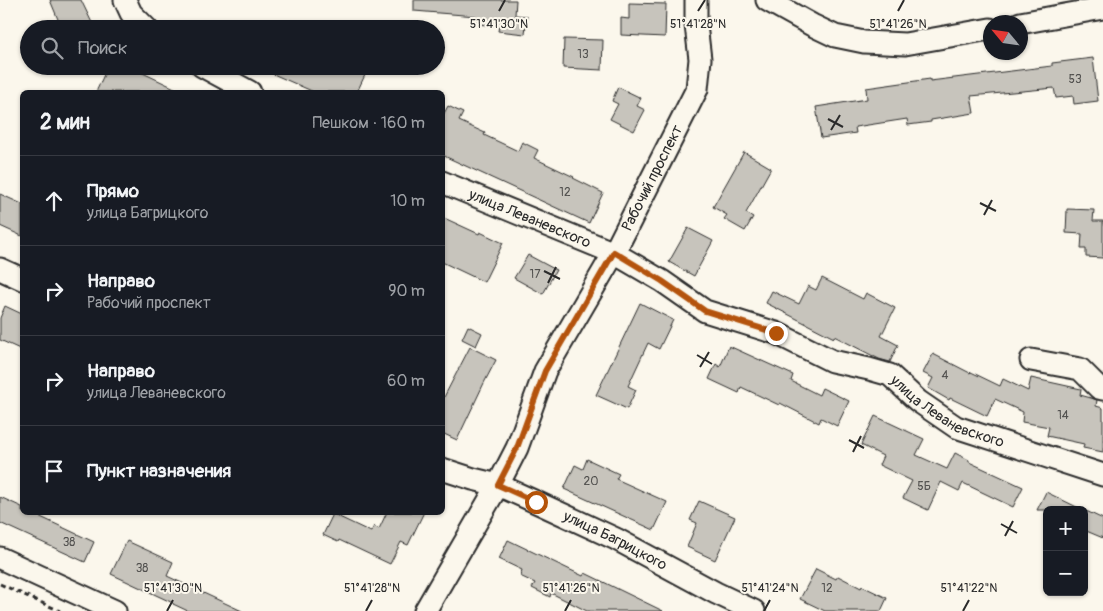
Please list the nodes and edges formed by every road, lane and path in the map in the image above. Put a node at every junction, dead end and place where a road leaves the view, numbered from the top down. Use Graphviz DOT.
graph roads {
  1 [pos="125,0"];
  2 [pos="696,0"];
  3 [pos="767,0"];
  4 [pos="1103,8"];
  5 [pos="138,20"];
  6 [pos="1028,22"];
  7 [pos="983,30"];
  8 [pos="219,75"];
  9 [pos="246,90"];
  10 [pos="445,183"];
  11 [pos="614,252"];
  12 [pos="0,269"];
  13 [pos="20,278"];
  14 [pos="1031,360"];
  15 [pos="1103,389"];
  16 [pos="445,471"];
  17 [pos="1103,475"];
  18 [pos="498,485"];
  19 [pos="0,558"];
  20 [pos="0,584"];
  21 [pos="60,611"];
  22 [pos="115,611"];
  23 [pos="425,611"];
  24 [pos="754,611"];
  1 -- 5 [label="street"];
  2 -- 11 [label="street, Рабочий проспект"];
  3 -- 7 [label="street"];
  4 -- 6 [label="street"];
  8 -- 9 [label="street"];
  10 -- 11 [label="street, улица Леваневского"];
  11 -- 17 [label="street, улица Леваневского"];
  11 -- 18 [label="street, Рабочий проспект"];
  12 -- 13 [label="street"];
  14 -- 15 [label="street"];
  16 -- 18 [label="street, улица Багрицкого"];
  18 -- 23 [label="street, Рабочий проспект"];
  18 -- 24 [label="street, улица Багрицкого"];
  19 -- 22 [label="street"];
  20 -- 21 [label="path"];
}
